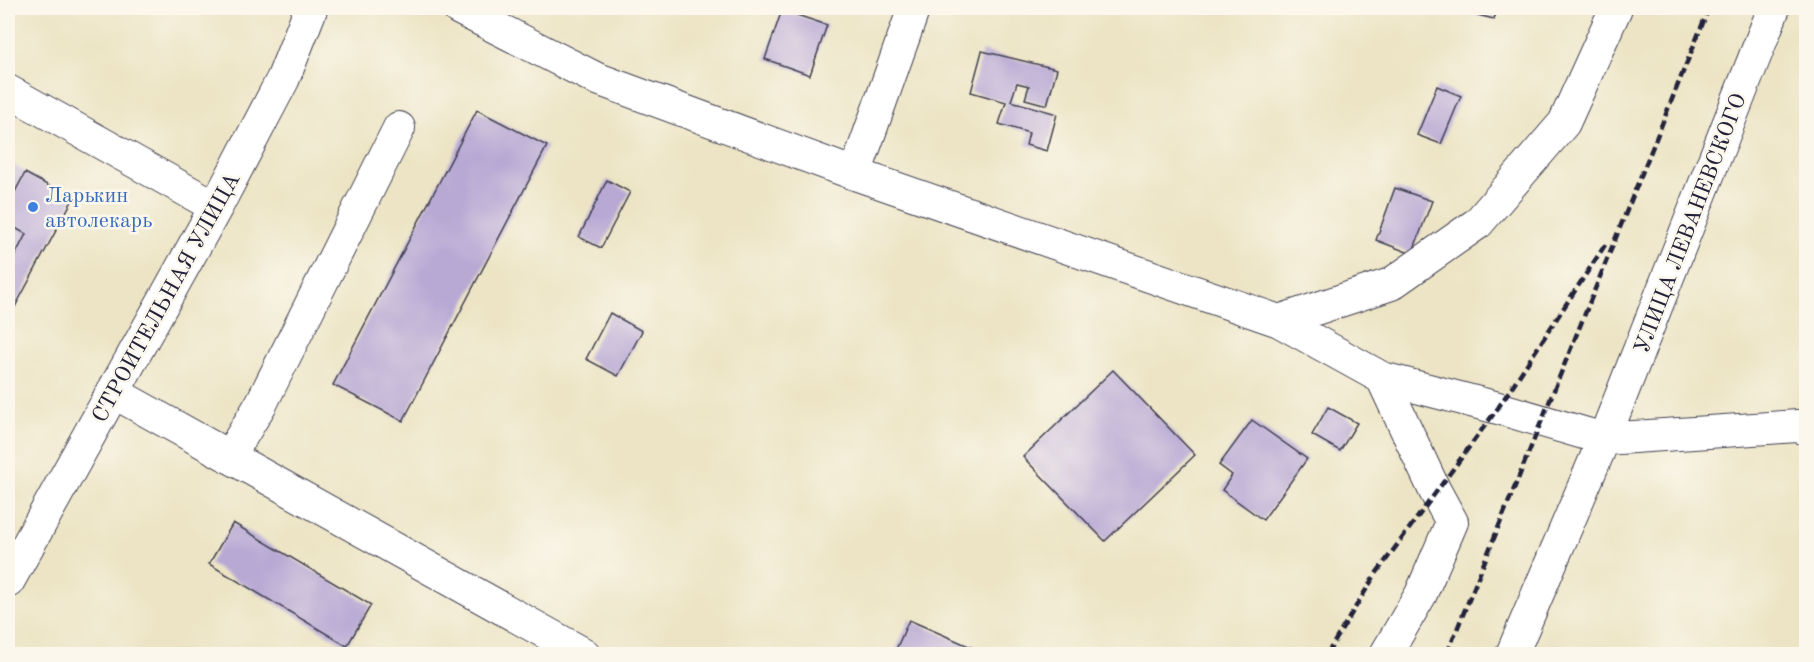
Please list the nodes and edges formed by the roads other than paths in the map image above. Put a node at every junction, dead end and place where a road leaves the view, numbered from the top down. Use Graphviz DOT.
graph roads {
  1 [pos="311,8"];
  2 [pos="458,8"];
  3 [pos="914,8"];
  4 [pos="1616,8"];
  5 [pos="1774,8"];
  6 [pos="8,91"];
  7 [pos="399,128"];
  8 [pos="855,174"];
  9 [pos="216,207"];
  10 [pos="1279,321"];
  11 [pos="1382,378"];
  12 [pos="112,392"];
  13 [pos="1806,429"];
  14 [pos="1604,439"];
  15 [pos="229,457"];
  16 [pos="8,580"];
  17 [pos="584,654"];
  18 [pos="1386,654"];
  19 [pos="1512,654"];
  1 -- 9 [label="main road, СТРОИТЕЛЬНАЯ УЛИЦА"];
  2 -- 8 [label="street"];
  3 -- 8 [label="street"];
  4 -- 10 [label="street"];
  5 -- 14 [label="street, УЛИЦА ЛЕВАНЕВСКОГО"];
  6 -- 9 [label="street"];
  7 -- 15 [label="street"];
  8 -- 10 [label="street"];
  9 -- 12 [label="main road, СТРОИТЕЛЬНАЯ УЛИЦА"];
  10 -- 11 [label="street"];
  11 -- 14 [label="street"];
  11 -- 18 [label="street"];
  12 -- 15 [label="street"];
  12 -- 16 [label="main road, СТРОИТЕЛЬНАЯ УЛИЦА"];
  13 -- 14 [label="street"];
  14 -- 19 [label="street, УЛИЦА ЛЕВАНЕВСКОГО"];
  15 -- 17 [label="street"];
}
